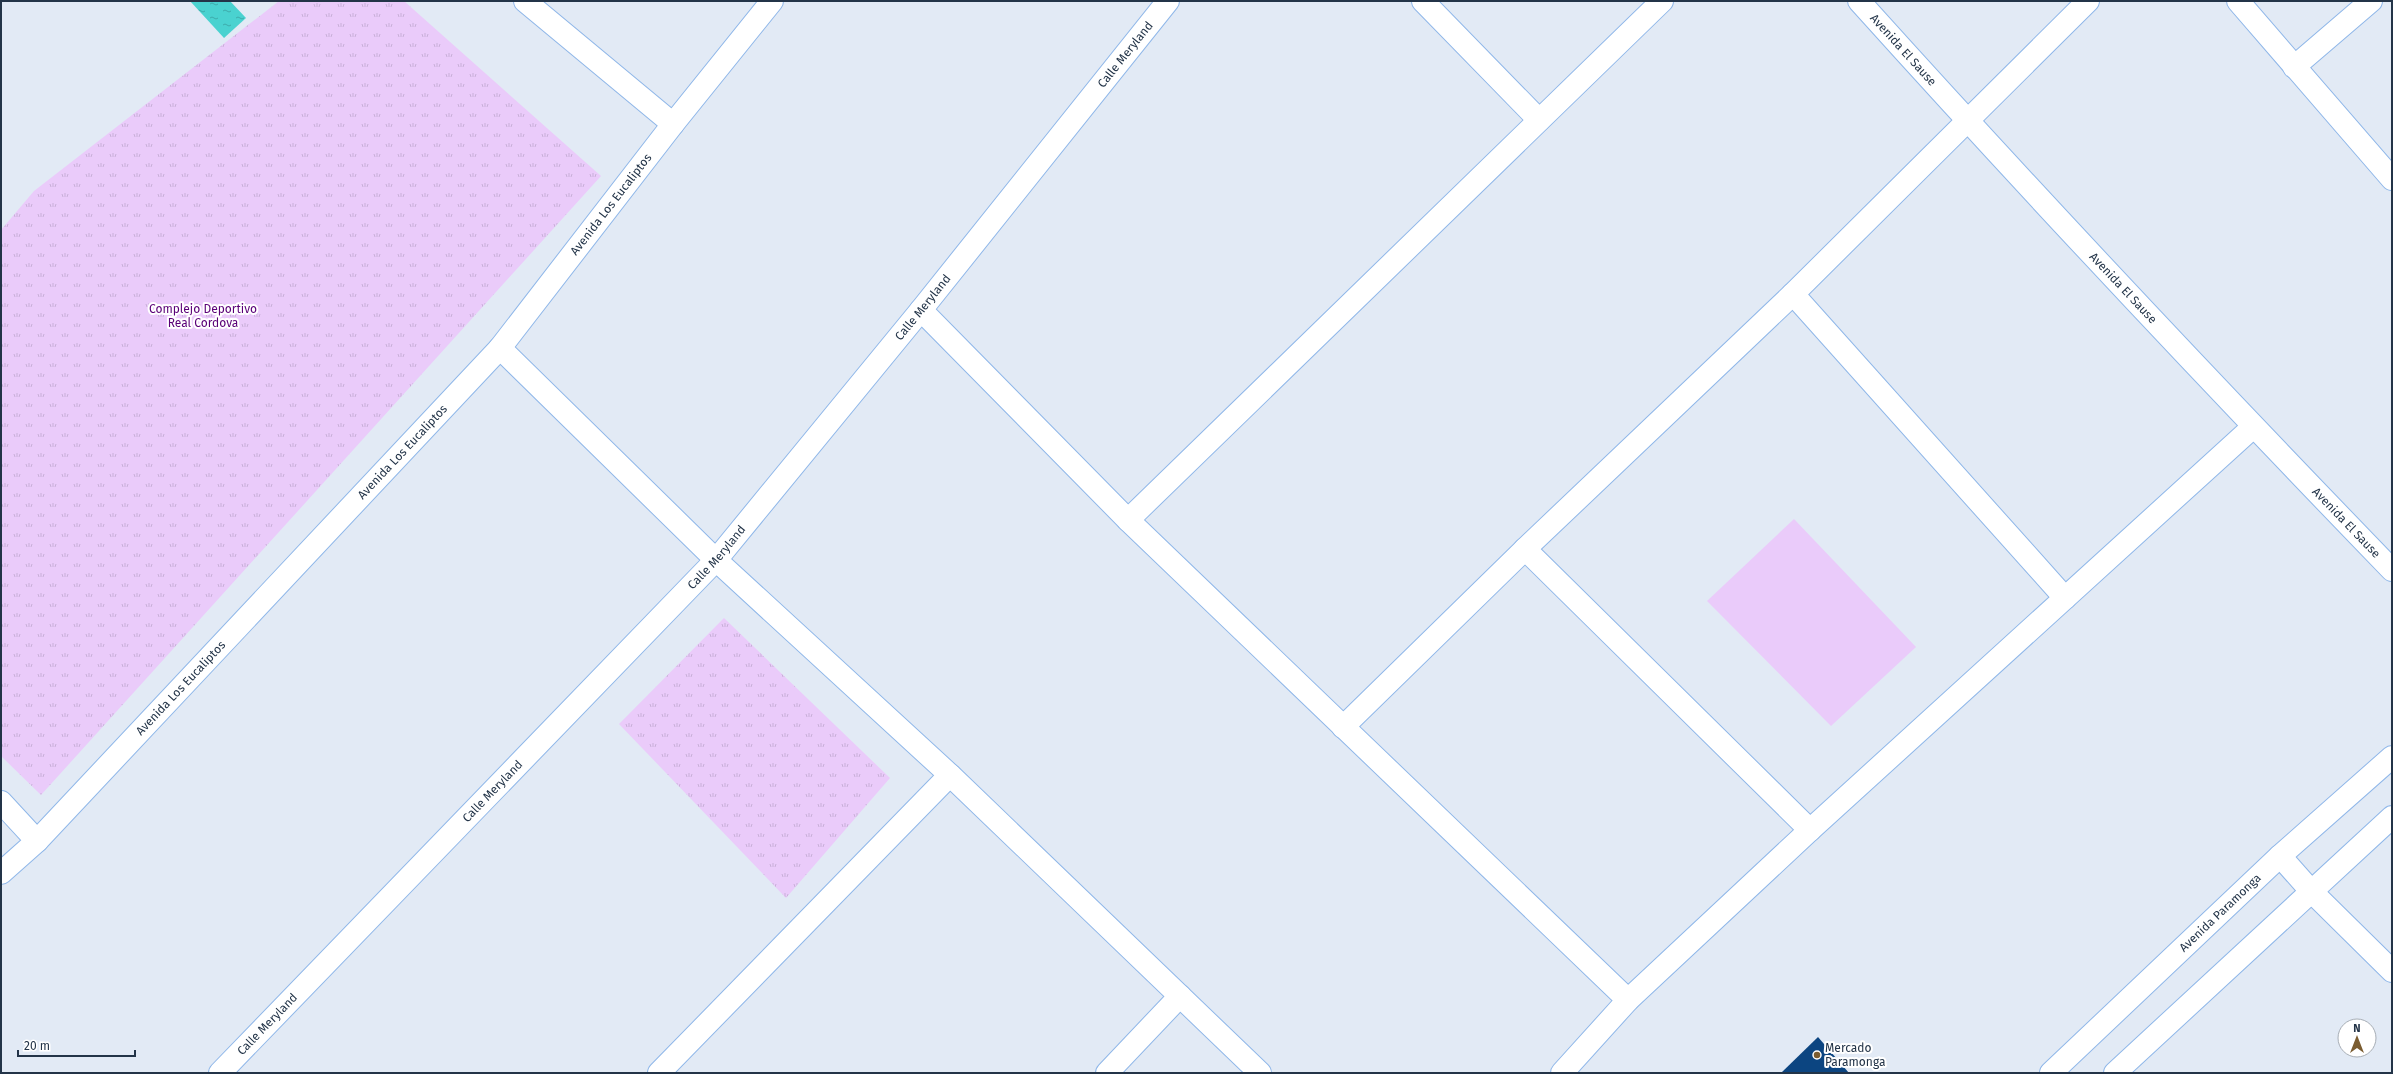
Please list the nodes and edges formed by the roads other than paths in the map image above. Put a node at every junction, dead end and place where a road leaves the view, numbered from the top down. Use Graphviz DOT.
graph roads {
  1 [pos="525,1"];
  2 [pos="772,1"];
  3 [pos="1168,1"];
  4 [pos="1423,1"];
  5 [pos="1662,1"];
  6 [pos="1859,1"];
  7 [pos="2088,1"];
  8 [pos="2238,1"];
  9 [pos="2371,1"];
  10 [pos="2294,67"];
  11 [pos="1539,120"];
  12 [pos="1967,120"];
  13 [pos="673,124"];
  14 [pos="2392,179"];
  15 [pos="1793,294"];
  16 [pos="921,310"];
  17 [pos="500,348"];
  18 [pos="2253,426"];
  19 [pos="1128,520"];
  20 [pos="1525,549"];
  21 [pos="716,560"];
  22 [pos="2392,570"];
  23 [pos="2065,598"];
  24 [pos="1343,727"];
  25 [pos="2392,757"];
  26 [pos="950,775"];
  27 [pos="1,802"];
  28 [pos="2392,817"];
  29 [pos="1810,830"];
  30 [pos="37,841"];
  31 [pos="2280,856"];
  32 [pos="1,873"];
  33 [pos="2311,891"];
  34 [pos="2392,971"];
  35 [pos="1180,996"];
  36 [pos="1628,1000"];
  37 [pos="220,1073"];
  38 [pos="659,1073"];
  39 [pos="1107,1073"];
  40 [pos="1260,1073"];
  41 [pos="1562,1073"];
  42 [pos="2051,1073"];
  43 [pos="2115,1073"];
  1 -- 13 [label="street"];
  2 -- 13 [label="street, Avenida Los Eucaliptos"];
  3 -- 16 [label="street, Calle Meryland"];
  4 -- 11 [label="street"];
  5 -- 11 [label="street"];
  6 -- 12 [label="street, Avenida El Sause"];
  7 -- 12 [label="street"];
  8 -- 10 [label="street"];
  9 -- 10 [label="street"];
  10 -- 14 [label="street"];
  11 -- 19 [label="street"];
  12 -- 15 [label="street"];
  12 -- 18 [label="street, Avenida El Sause"];
  13 -- 17 [label="street, Avenida Los Eucaliptos"];
  15 -- 20 [label="street"];
  15 -- 23 [label="street"];
  16 -- 19 [label="street"];
  16 -- 21 [label="street, Calle Meryland"];
  17 -- 21 [label="street"];
  17 -- 30 [label="street, Avenida Los Eucaliptos"];
  18 -- 22 [label="street, Avenida El Sause"];
  18 -- 23 [label="street"];
  19 -- 24 [label="street"];
  20 -- 24 [label="street"];
  20 -- 29 [label="street"];
  21 -- 26 [label="street"];
  21 -- 37 [label="street, Calle Meryland"];
  23 -- 29 [label="street"];
  24 -- 36 [label="street"];
  25 -- 31 [label="street, Avenida Paramonga"];
  26 -- 35 [label="street"];
  26 -- 38 [label="street"];
  27 -- 30 [label="street"];
  28 -- 33 [label="street"];
  29 -- 36 [label="street"];
  30 -- 32 [label="street, Avenida Los Eucaliptos"];
  31 -- 33 [label="street"];
  31 -- 42 [label="street, Avenida Paramonga"];
  33 -- 34 [label="street"];
  33 -- 43 [label="street"];
  35 -- 39 [label="street"];
  35 -- 40 [label="street"];
  36 -- 41 [label="street"];
}
